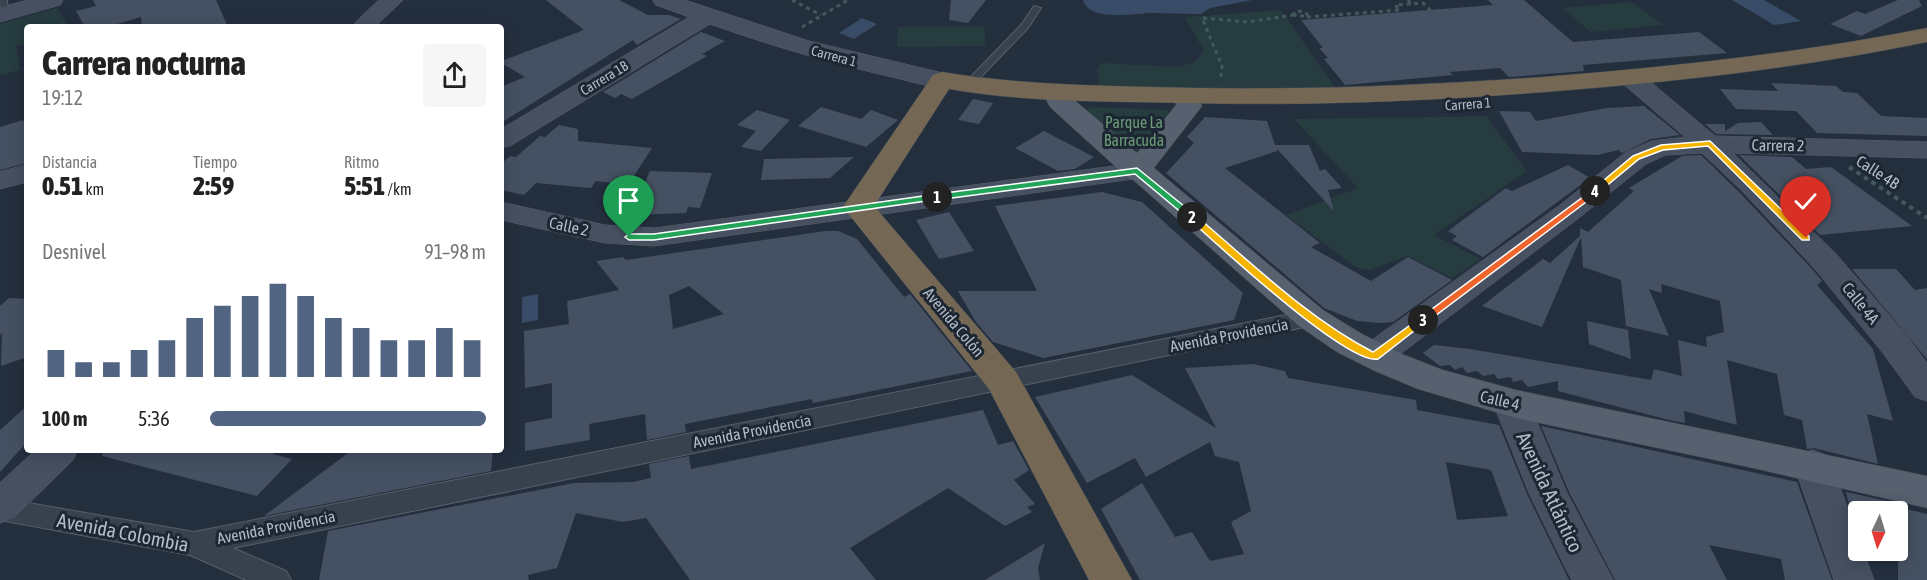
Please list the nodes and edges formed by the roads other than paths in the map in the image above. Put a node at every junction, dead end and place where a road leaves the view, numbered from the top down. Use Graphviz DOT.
graph roads {
  1 [pos="52,0"];
  2 [pos="392,0"];
  3 [pos="664,0"];
  4 [pos="1037,8"];
  5 [pos="3,9"];
  6 [pos="707,16"];
  7 [pos="365,24"];
  8 [pos="1927,35"];
  9 [pos="1927,52"];
  10 [pos="955,83"];
  11 [pos="1639,85"];
  12 [pos="1060,97"];
  13 [pos="1188,101"];
  14 [pos="504,139"];
  15 [pos="1710,144"];
  16 [pos="1927,150"];
  17 [pos="1137,171"];
  18 [pos="24,174"];
  19 [pos="0,181"];
  20 [pos="858,207"];
  21 [pos="504,212"];
  22 [pos="1311,318"];
  23 [pos="1374,356"];
  24 [pos="1003,381"];
  25 [pos="1927,388"];
  26 [pos="1511,403"];
  27 [pos="57,453"];
  28 [pos="1813,465"];
  29 [pos="1927,492"];
  30 [pos="0,508"];
  31 [pos="194,544"];
  32 [pos="276,580"];
  33 [pos="1111,580"];
  34 [pos="1593,580"];
  35 [pos="1854,580"];
  1 -- 5 [label="street"];
  2 -- 7 [label="street"];
  3 -- 6 [label="street, Carrera 1"];
  4 -- 10 [label="lane"];
  6 -- 10 [label="street, Carrera 1"];
  6 -- 14 [label="street, Carrera 1B"];
  8 -- 11 [label="highway, Carrera 1"];
  9 -- 11 [label="highway, Carrera 1"];
  10 -- 12 [label="highway, Carrera 1"];
  10 -- 20 [label="highway"];
  11 -- 13 [label="highway, Carrera 1"];
  11 -- 13 [label="highway, Carrera 1"];
  11 -- 15 [label="street, Calle 4A"];
  12 -- 13 [label="highway, Carrera 1"];
  12 -- 17 [label="main road, Calle 4"];
  13 -- 17 [label="main road"];
  15 -- 16 [label="street, Carrera 2"];
  15 -- 23 [label="street, Carrera 2"];
  15 -- 25 [label="street, Calle 4A"];
  17 -- 20 [label="street, Calle 2"];
  17 -- 22 [label="main road, Calle 4"];
  18 -- 19 [label="street"];
  20 -- 21 [label="street, Calle 2"];
  20 -- 24 [label="highway, Avenida Colón"];
  22 -- 23 [label="main road, Calle 4"];
  22 -- 24 [label="street, Avenida Providencia"];
  23 -- 26 [label="main road, Calle 4"];
  24 -- 31 [label="street, Avenida Providencia"];
  24 -- 33 [label="highway, Avenida Colón"];
  26 -- 28 [label="main road, Calle 4"];
  26 -- 34 [label="street, Avenida Atlántico"];
  27 -- 30 [label="street"];
  28 -- 29 [label="main road, Calle 4"];
  28 -- 35 [label="street"];
  30 -- 31 [label="street, Avenida Colombia"];
  31 -- 32 [label="street, Avenida Colombia"];
}
